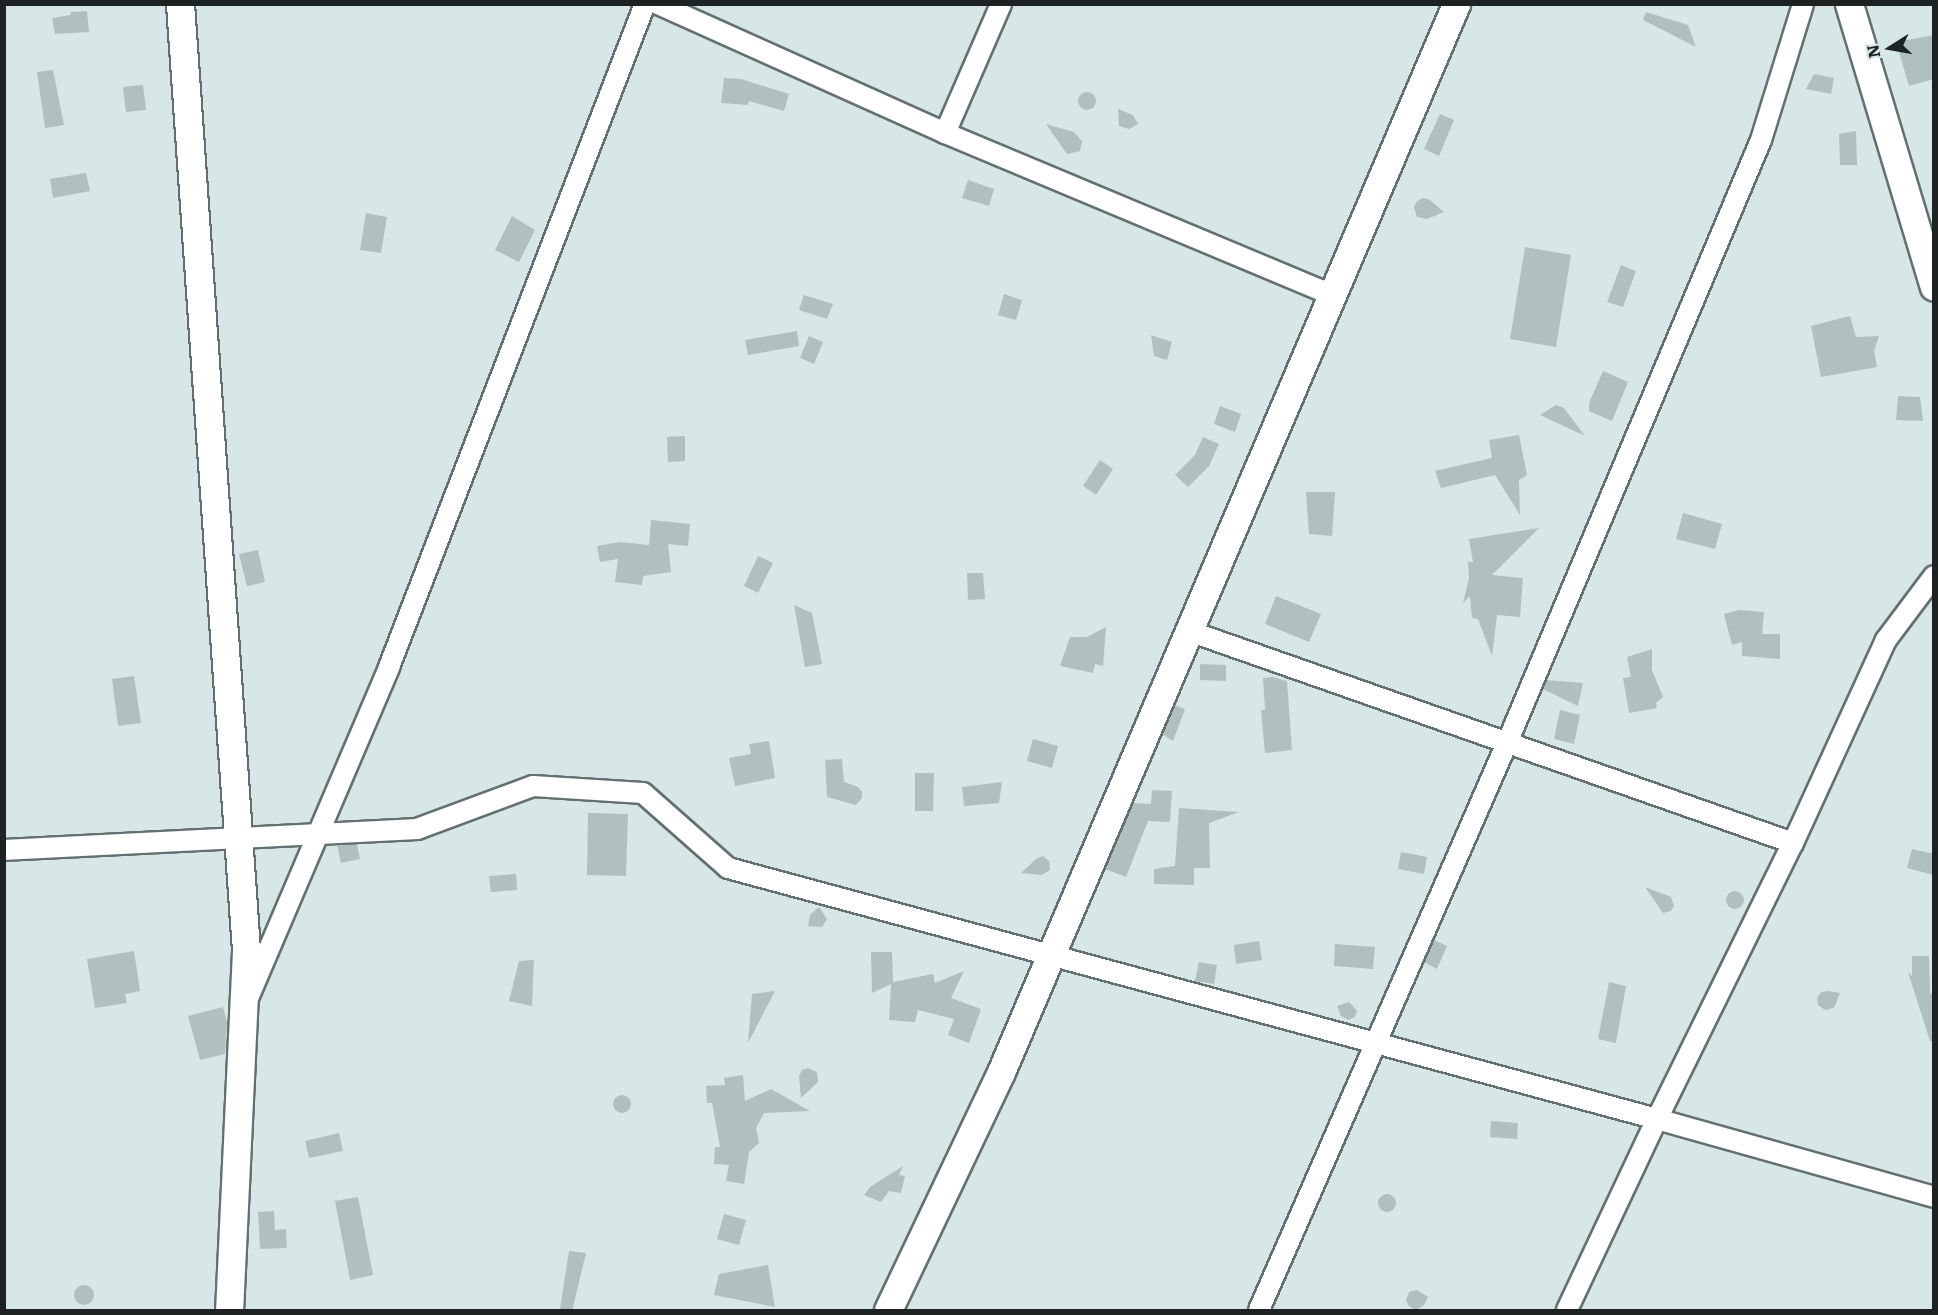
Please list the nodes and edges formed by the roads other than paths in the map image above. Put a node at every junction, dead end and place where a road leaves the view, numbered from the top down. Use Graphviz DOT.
graph roads {
  1 [pos="180,4"];
  2 [pos="645,4"];
  3 [pos="658,4"];
  4 [pos="1001,4"];
  5 [pos="1456,4"];
  6 [pos="1803,4"];
  7 [pos="1849,4"];
  8 [pos="945,133"];
  9 [pos="1925,232"];
  10 [pos="1934,287"];
  11 [pos="1332,295"];
  12 [pos="1934,576"];
  13 [pos="1189,631"];
  14 [pos="1507,743"];
  15 [pos="318,834"];
  16 [pos="238,837"];
  17 [pos="1793,843"];
  18 [pos="4,850"];
  19 [pos="1051,954"];
  20 [pos="244,1009"];
  21 [pos="1375,1044"];
  22 [pos="1657,1119"];
  23 [pos="1934,1197"];
  24 [pos="229,1311"];
  25 [pos="888,1311"];
  26 [pos="1258,1311"];
  27 [pos="1567,1311"];
  1 -- 16 [label="street"];
  2 -- 15 [label="street"];
  3 -- 8 [label="street"];
  4 -- 8 [label="street"];
  5 -- 11 [label="street"];
  6 -- 14 [label="street"];
  7 -- 9 [label="street"];
  8 -- 11 [label="street"];
  9 -- 10 [label="street"];
  11 -- 13 [label="street"];
  12 -- 17 [label="street"];
  13 -- 14 [label="street"];
  13 -- 19 [label="street"];
  14 -- 17 [label="street"];
  14 -- 21 [label="street"];
  15 -- 16 [label="street"];
  15 -- 19 [label="street"];
  15 -- 20 [label="street"];
  16 -- 18 [label="street"];
  16 -- 20 [label="street"];
  17 -- 22 [label="street"];
  19 -- 21 [label="street"];
  19 -- 25 [label="street"];
  20 -- 24 [label="street"];
  21 -- 22 [label="street"];
  21 -- 26 [label="street"];
  22 -- 23 [label="street"];
  22 -- 27 [label="street"];
}
